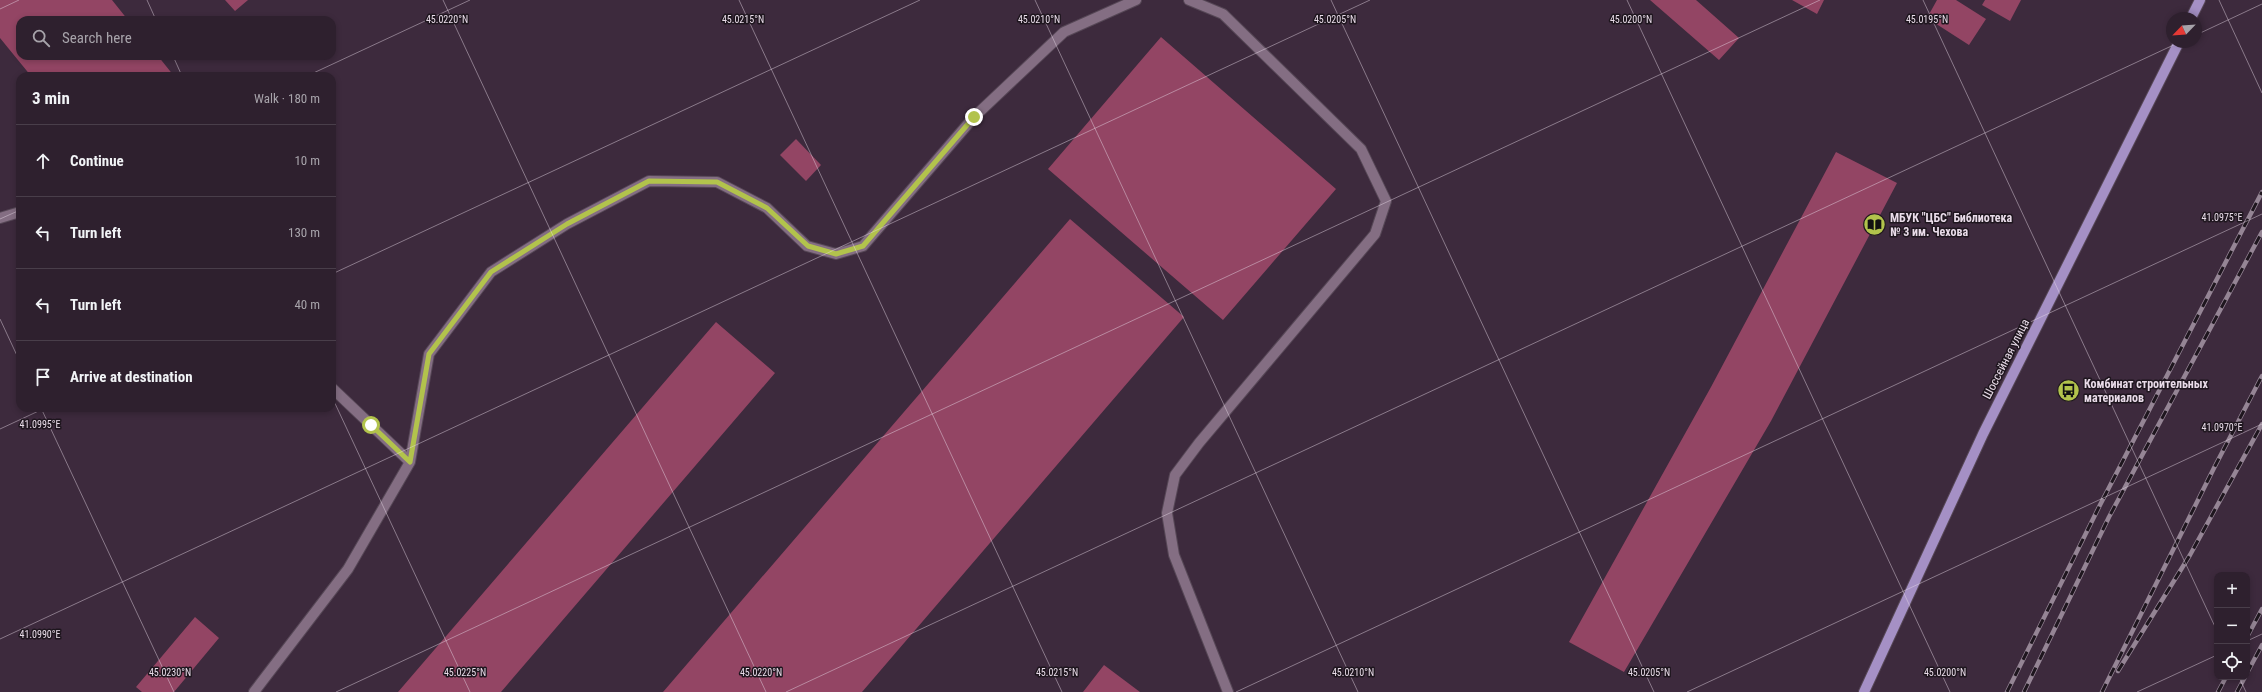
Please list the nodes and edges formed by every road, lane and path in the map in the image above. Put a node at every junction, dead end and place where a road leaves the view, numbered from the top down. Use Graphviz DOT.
graph roads {
  1 [pos="1136,0"];
  2 [pos="1189,0"];
  3 [pos="2200,0"];
  4 [pos="2194,12"];
  5 [pos="2176,48"];
  6 [pos="16,213"];
  7 [pos="0,218"];
  8 [pos="336,392"];
  9 [pos="410,462"];
  10 [pos="254,692"];
  11 [pos="1228,692"];
  12 [pos="1864,692"];
  1 -- 9 [label="lane"];
  2 -- 11 [label="lane"];
  3 -- 4 [label="main road"];
  5 -- 12 [label="main road, Шоссейная улица"];
  6 -- 7 [label="lane"];
  8 -- 9 [label="lane"];
  9 -- 10 [label="lane"];
}
